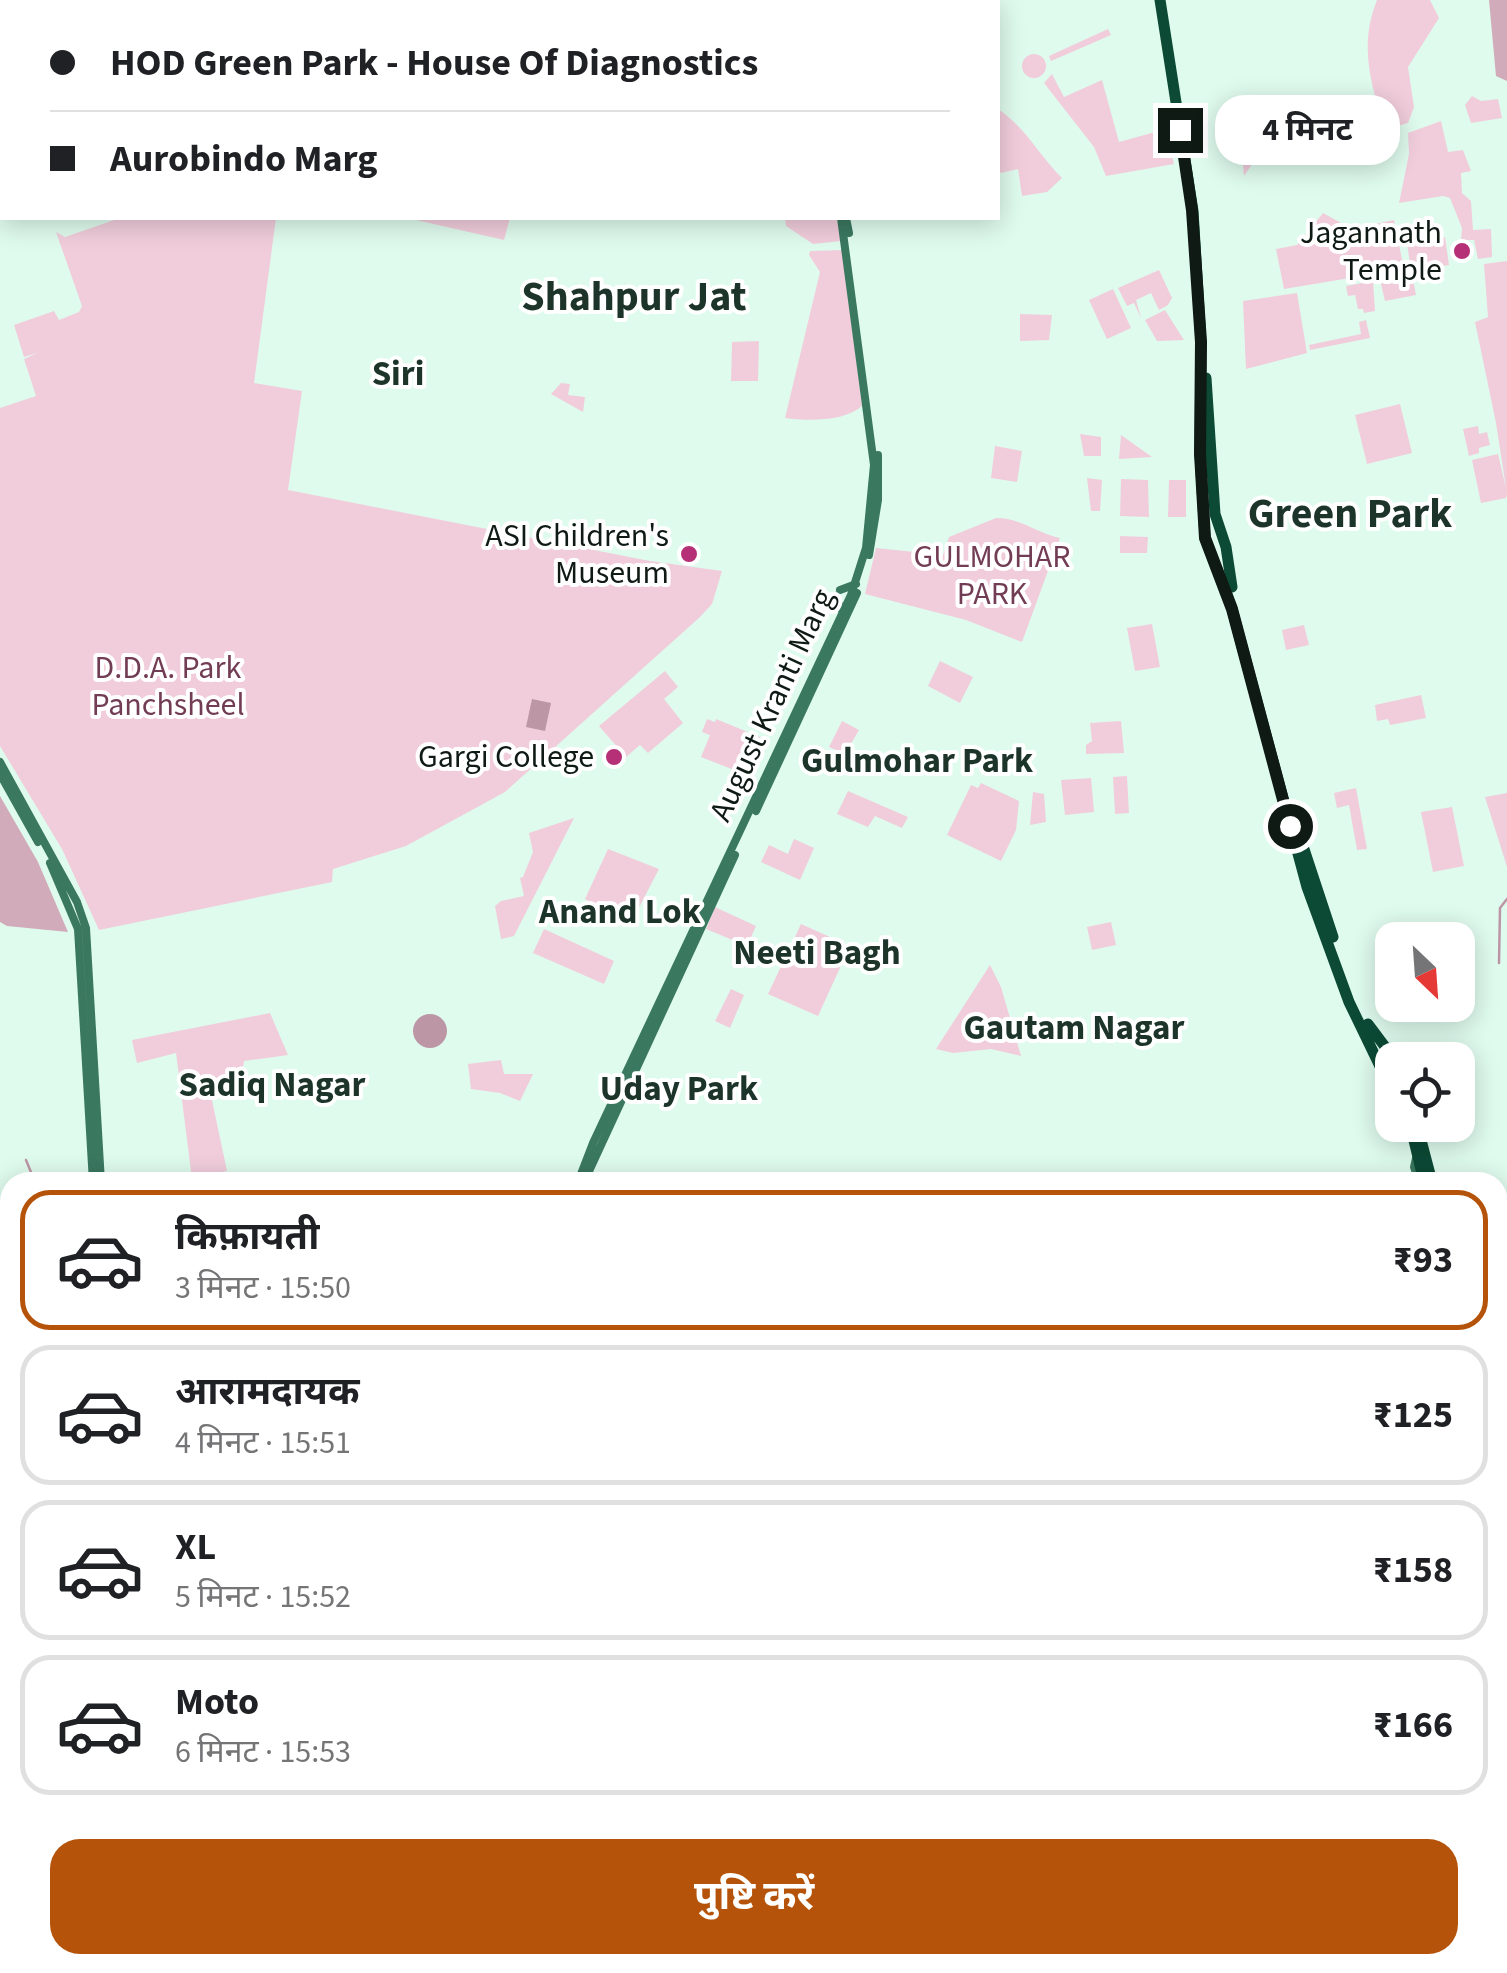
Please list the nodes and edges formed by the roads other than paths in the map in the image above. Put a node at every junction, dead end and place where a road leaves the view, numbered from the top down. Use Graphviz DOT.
graph roads {
  1 [pos="1163,0"];
  2 [pos="844,220"];
  3 [pos="844,220"];
  4 [pos="1201,438"];
  5 [pos="1216,514"];
  6 [pos="1223,565"];
  7 [pos="856,584"];
  8 [pos="843,613"];
  9 [pos="0,762"];
  10 [pos="0,774"];
  11 [pos="74,908"];
  12 [pos="1371,1035"];
  13 [pos="1378,1042"];
  14 [pos="1375,1057"];
  15 [pos="1416,1142"];
  16 [pos="1420,1142"];
  17 [pos="92,1172"];
  18 [pos="100,1172"];
  19 [pos="586,1172"];
  20 [pos="586,1172"];
  21 [pos="1420,1172"];
  22 [pos="1430,1172"];
  1 -- 4 [label="highway"];
  1 -- 5 [label="highway"];
  2 -- 7 [label="main road, August Kranti Marg"];
  3 -- 19 [label="main road, August Kranti Marg"];
  4 -- 5 [label="main road"];
  4 -- 6 [label="highway"];
  5 -- 6 [label="highway"];
  6 -- 12 [label="highway"];
  6 -- 12 [label="highway"];
  7 -- 8 [label="main road, August Kranti Marg"];
  7 -- 8 [label="main road"];
  8 -- 20 [label="main road, August Kranti Marg"];
  9 -- 11 [label="main road"];
  10 -- 11 [label="main road"];
  11 -- 17 [label="main road"];
  11 -- 18 [label="main road"];
  12 -- 13 [label="highway"];
  12 -- 14 [label="highway"];
  15 -- 21 [label="highway"];
  16 -- 22 [label="highway"];
}
